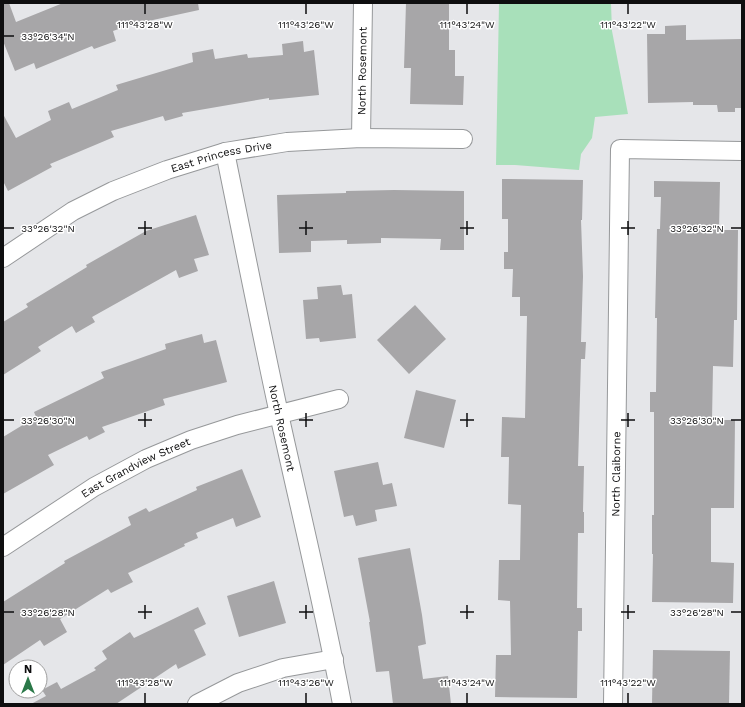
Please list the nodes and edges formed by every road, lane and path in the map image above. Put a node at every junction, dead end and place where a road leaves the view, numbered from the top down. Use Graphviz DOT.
graph roads {
  1 [pos="363,3"];
  2 [pos="361,138"];
  3 [pos="463,139"];
  4 [pos="742,151"];
  5 [pos="225,152"];
  6 [pos="3,258"];
  7 [pos="339,399"];
  8 [pos="279,414"];
  9 [pos="3,547"];
  10 [pos="334,659"];
  11 [pos="197,704"];
  12 [pos="342,704"];
  13 [pos="613,704"];
  1 -- 2 [label="street, North Rosemont"];
  2 -- 3 [label="street, East Princess Drive"];
  2 -- 5 [label="street, East Princess Drive"];
  4 -- 13 [label="street, North Claiborne"];
  5 -- 6 [label="street, East Princess Drive"];
  5 -- 8 [label="street, North Rosemont"];
  7 -- 8 [label="street, East Grandview Street"];
  8 -- 9 [label="street, East Grandview Street"];
  8 -- 10 [label="street, North Rosemont"];
  10 -- 11 [label="street"];
  10 -- 12 [label="street, North Rosemont"];
}
